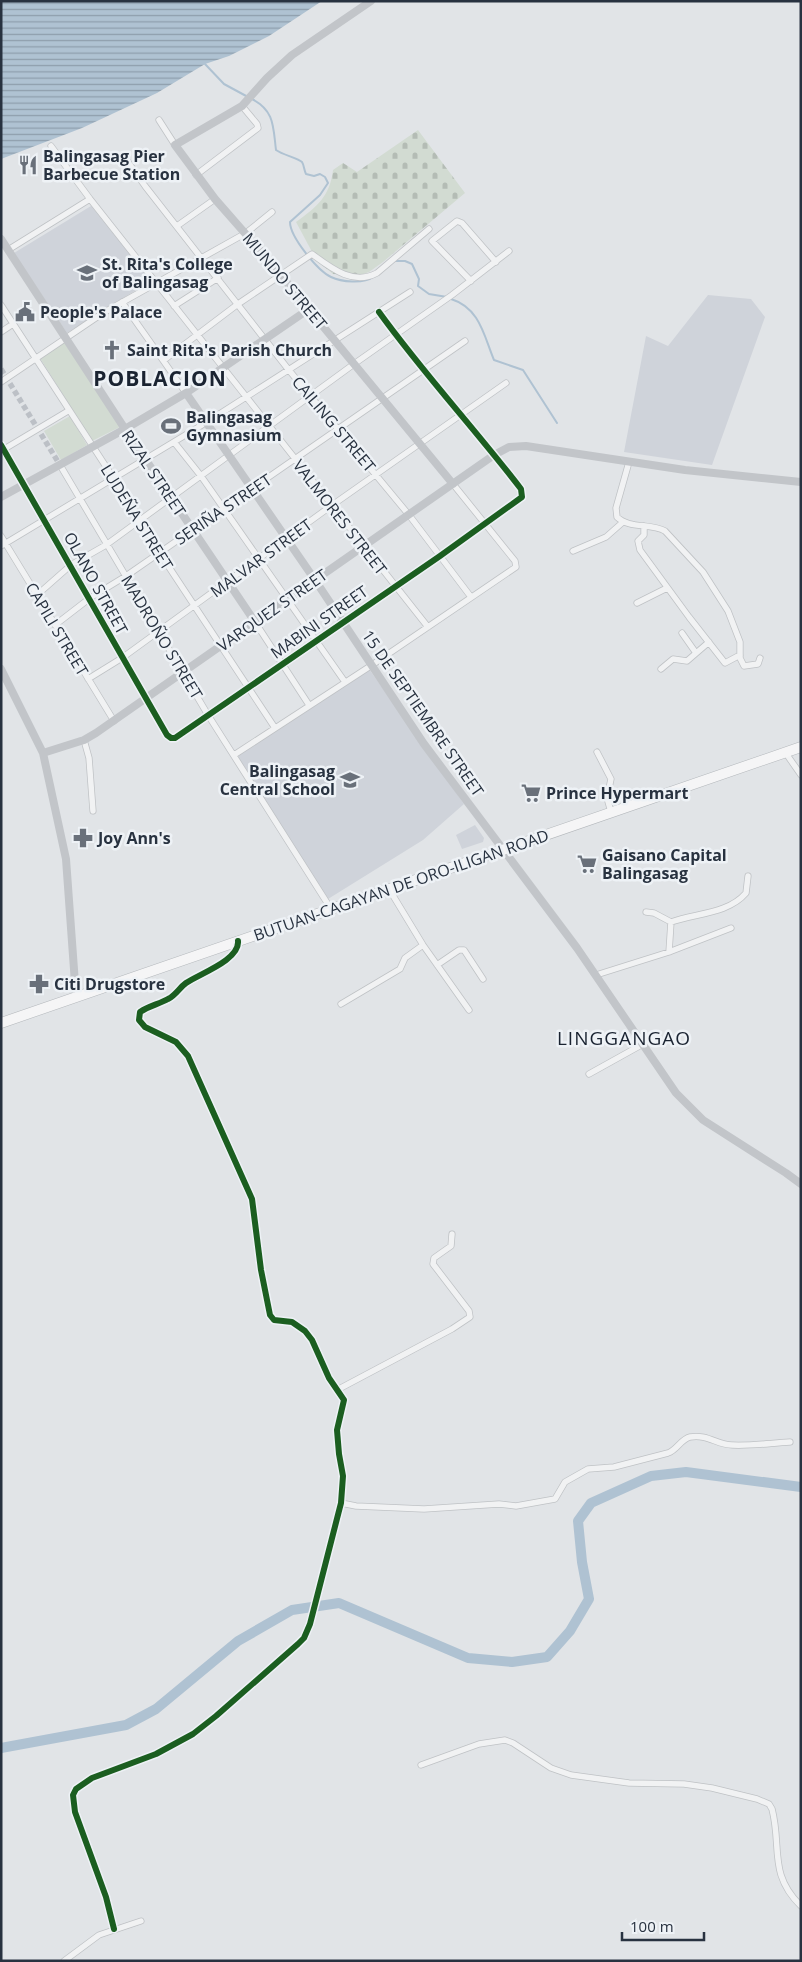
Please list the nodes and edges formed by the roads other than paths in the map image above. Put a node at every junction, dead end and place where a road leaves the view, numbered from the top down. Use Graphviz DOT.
graph roads {
  1 [pos="371,1"];
  2 [pos="247,101"];
  3 [pos="159,120"];
  4 [pos="175,145"];
  5 [pos="51,146"];
  6 [pos="123,155"];
  7 [pos="196,175"];
  8 [pos="215,198"];
  9 [pos="90,199"];
  10 [pos="272,212"];
  11 [pos="178,226"];
  12 [pos="429,229"];
  13 [pos="246,233"];
  14 [pos="4,244"];
  15 [pos="509,251"];
  16 [pos="202,258"];
  17 [pos="496,262"];
  18 [pos="280,275"];
  19 [pos="218,278"];
  20 [pos="471,281"];
  21 [pos="156,283"];
  22 [pos="410,292"];
  23 [pos="122,302"];
  24 [pos="238,304"];
  25 [pos="1,305"];
  26 [pos="174,306"];
  27 [pos="309,309"];
  28 [pos="379,312"];
  29 [pos="13,324"];
  30 [pos="1,332"];
  31 [pos="198,335"];
  32 [pos="396,335"];
  33 [pos="65,338"];
  34 [pos="266,339"];
  35 [pos="334,340"];
  36 [pos="465,342"];
  37 [pos="36,359"];
  38 [pos="164,360"];
  39 [pos="354,364"];
  40 [pos="224,368"];
  41 [pos="288,369"];
  42 [pos="424,370"];
  43 [pos="1,382"];
  44 [pos="506,383"];
  45 [pos="186,393"];
  46 [pos="311,396"];
  47 [pos="245,397"];
  48 [pos="382,399"];
  49 [pos="68,411"];
  50 [pos="462,414"];
  51 [pos="207,422"];
  52 [pos="269,427"];
  53 [pos="125,429"];
  54 [pos="339,429"];
  55 [pos="174,442"];
  56 [pos="419,444"];
  57 [pos="93,447"];
  58 [pos="2,448"];
  59 [pos="494,455"];
  60 [pos="230,456"];
  61 [pos="145,459"];
  62 [pos="295,460"];
  63 [pos="629,462"];
  64 [pos="60,465"];
  65 [pos="376,475"];
  66 [pos="201,476"];
  67 [pos="113,479"];
  68 [pos="801,482"];
  69 [pos="25,484"];
  70 [pos="453,484"];
  71 [pos="253,489"];
  72 [pos="1,497"];
  73 [pos="171,497"];
  74 [pos="80,499"];
  75 [pos="332,506"];
  76 [pos="223,509"];
  77 [pos="409,514"];
  78 [pos="140,519"];
  79 [pos="45,520"];
  80 [pos="624,522"];
  81 [pos="486,524"];
  82 [pos="644,526"];
  83 [pos="192,530"];
  84 [pos="1,536"];
  85 [pos="287,539"];
  86 [pos="4,545"];
  87 [pos="106,545"];
  88 [pos="364,546"];
  89 [pos="574,551"];
  90 [pos="159,552"];
  91 [pos="440,556"];
  92 [pos="258,560"];
  93 [pos="71,565"];
  94 [pos="126,576"];
  95 [pos="315,580"];
  96 [pos="228,581"];
  97 [pos="395,587"];
  98 [pos="667,588"];
  99 [pos="37,595"];
  100 [pos="471,597"];
  101 [pos="90,598"];
  102 [pos="287,600"];
  103 [pos="637,603"];
  104 [pos="195,605"];
  105 [pos="254,622"];
  106 [pos="343,622"];
  107 [pos="55,625"];
  108 [pos="428,627"];
  109 [pos="159,632"];
  110 [pos="682,633"];
  111 [pos="316,641"];
  112 [pos="709,642"];
  113 [pos="221,646"];
  114 [pos="696,653"];
  115 [pos="740,655"];
  116 [pos="122,658"];
  117 [pos="760,658"];
  118 [pos="282,665"];
  119 [pos="372,665"];
  120 [pos="661,668"];
  121 [pos="1,670"];
  122 [pos="183,673"];
  123 [pos="88,679"];
  124 [pos="345,682"];
  125 [pos="249,688"];
  126 [pos="146,699"];
  127 [pos="309,706"];
  128 [pos="208,715"];
  129 [pos="114,721"];
  130 [pos="275,728"];
  131 [pos="167,735"];
  132 [pos="84,740"];
  133 [pos="801,747"];
  134 [pos="597,752"];
  135 [pos="785,752"];
  136 [pos="43,753"];
  137 [pos="234,755"];
  138 [pos="801,775"];
  139 [pos="93,811"];
  140 [pos="611,812"];
  141 [pos="502,850"];
  142 [pos="748,876"];
  143 [pos="389,889"];
  144 [pos="331,909"];
  145 [pos="646,912"];
  146 [pos="664,918"];
  147 [pos="671,922"];
  148 [pos="731,928"];
  149 [pos="670,936"];
  150 [pos="238,941"];
  151 [pos="423,945"];
  152 [pos="669,952"];
  153 [pos="437,965"];
  154 [pos="596,975"];
  155 [pos="483,979"];
  156 [pos="76,997"];
  157 [pos="341,1004"];
  158 [pos="469,1010"];
  159 [pos="1,1023"];
  160 [pos="643,1044"];
  161 [pos="589,1074"];
  162 [pos="801,1184"];
  163 [pos="452,1234"];
  164 [pos="338,1390"];
  165 [pos="790,1442"];
  166 [pos="341,1503"];
  167 [pos="421,1765"];
  168 [pos="801,1906"];
  169 [pos="141,1921"];
  170 [pos="114,1929"];
  171 [pos="64,1961"];
  1 -- 2 [label="street"];
  2 -- 4 [label="street"];
  2 -- 7 [label="street"];
  3 -- 4 [label="street, MUNDO STREET"];
  4 -- 7 [label="street, MUNDO STREET"];
  5 -- 9 [label="street, VALMORES STREET"];
  6 -- 11 [label="street, CAILING STREET"];
  7 -- 8 [label="street, MUNDO STREET"];
  8 -- 11 [label="street"];
  8 -- 13 [label="street, MUNDO STREET"];
  9 -- 14 [label="street"];
  9 -- 21 [label="street, VALMORES STREET"];
  10 -- 13 [label="street"];
  11 -- 16 [label="street, CAILING STREET"];
  12 -- 18 [label="street"];
  13 -- 16 [label="street"];
  13 -- 18 [label="street, MUNDO STREET"];
  14 -- 33 [label="street, RIZAL STREET"];
  15 -- 17 [label="street"];
  16 -- 19 [label="street, CAILING STREET"];
  16 -- 21 [label="street"];
  17 -- 20 [label="street"];
  17 -- 20 [label="street"];
  18 -- 24 [label="street"];
  18 -- 27 [label="street, MUNDO STREET"];
  19 -- 24 [label="street, CAILING STREET"];
  19 -- 26 [label="street"];
  20 -- 32 [label="street"];
  21 -- 23 [label="street"];
  21 -- 26 [label="street, VALMORES STREET"];
  22 -- 28 [label="street"];
  23 -- 33 [label="street"];
  23 -- 38 [label="street, 15 DE SEPTIEMBRE STREET"];
  24 -- 31 [label="street"];
  24 -- 34 [label="street, CAILING STREET"];
  25 -- 29 [label="street, LUDEÑA STREET"];
  26 -- 31 [label="street, VALMORES STREET"];
  27 -- 34 [label="street"];
  27 -- 35 [label="street, MUNDO STREET"];
  28 -- 32 [label="street"];
  28 -- 35 [label="street"];
  29 -- 30 [label="street"];
  29 -- 37 [label="street, LUDEÑA STREET"];
  31 -- 38 [label="street"];
  31 -- 40 [label="street, VALMORES STREET"];
  32 -- 39 [label="street"];
  32 -- 42 [label="street"];
  33 -- 37 [label="street"];
  33 -- 53 [label="street, RIZAL STREET"];
  34 -- 40 [label="street"];
  34 -- 41 [label="street, CAILING STREET"];
  35 -- 39 [label="street, MUNDO STREET"];
  35 -- 41 [label="street"];
  36 -- 42 [label="street, SERIÑA STREET"];
  37 -- 43 [label="street"];
  37 -- 49 [label="street, LUDEÑA STREET"];
  38 -- 45 [label="street, 15 DE SEPTIEMBRE STREET"];
  39 -- 46 [label="street"];
  39 -- 48 [label="street, MUNDO STREET"];
  40 -- 45 [label="street"];
  40 -- 47 [label="street, VALMORES STREET"];
  41 -- 46 [label="street, CAILING STREET"];
  41 -- 47 [label="street"];
  42 -- 48 [label="street, SERIÑA STREET"];
  42 -- 50 [label="street"];
  44 -- 50 [label="street, MALVAR STREET"];
  45 -- 51 [label="street, 15 DE SEPTIEMBRE STREET"];
  45 -- 53 [label="street"];
  46 -- 52 [label="street"];
  46 -- 54 [label="street, CAILING STREET"];
  47 -- 51 [label="street"];
  47 -- 52 [label="street, VALMORES STREET"];
  48 -- 54 [label="street, SERIÑA STREET"];
  48 -- 56 [label="street, MUNDO STREET"];
  49 -- 57 [label="street, LUDEÑA STREET"];
  49 -- 58 [label="street"];
  50 -- 56 [label="street, MALVAR STREET"];
  50 -- 59 [label="street"];
  51 -- 55 [label="street"];
  51 -- 60 [label="street, 15 DE SEPTIEMBRE STREET"];
  52 -- 60 [label="street"];
  52 -- 62 [label="street, VALMORES STREET"];
  53 -- 57 [label="street"];
  53 -- 61 [label="street, RIZAL STREET"];
  54 -- 62 [label="street, SERIÑA STREET"];
  54 -- 65 [label="street, CAILING STREET"];
  55 -- 61 [label="street"];
  55 -- 66 [label="street"];
  56 -- 65 [label="street, MALVAR STREET"];
  56 -- 70 [label="street, MUNDO STREET"];
  57 -- 64 [label="street"];
  57 -- 67 [label="street, LUDEÑA STREET"];
  58 -- 69 [label="street, OLANO STREET"];
  59 -- 63 [label="street, VARQUEZ STREET"];
  59 -- 70 [label="street, VARQUEZ STREET"];
  59 -- 81 [label="street, MABINI STREET"];
  60 -- 66 [label="street"];
  60 -- 71 [label="street, 15 DE SEPTIEMBRE STREET"];
  61 -- 67 [label="street"];
  61 -- 73 [label="street, RIZAL STREET"];
  62 -- 71 [label="street, SERIÑA STREET"];
  62 -- 75 [label="street, VALMORES STREET"];
  63 -- 68 [label="street, VARQUEZ STREET"];
  63 -- 80 [label="street"];
  64 -- 69 [label="street"];
  64 -- 74 [label="street, MADROÑO STREET"];
  65 -- 75 [label="street, MALVAR STREET"];
  65 -- 77 [label="street, CAILING STREET"];
  66 -- 73 [label="street"];
  66 -- 76 [label="street"];
  67 -- 74 [label="street"];
  67 -- 78 [label="street, LUDEÑA STREET"];
  69 -- 72 [label="street"];
  69 -- 79 [label="street, OLANO STREET"];
  70 -- 77 [label="street, VARQUEZ STREET"];
  70 -- 81 [label="street"];
  71 -- 76 [label="street, SERIÑA STREET"];
  71 -- 85 [label="street, 15 DE SEPTIEMBRE STREET"];
  73 -- 78 [label="street"];
  73 -- 83 [label="street, RIZAL STREET"];
  74 -- 79 [label="street"];
  74 -- 87 [label="street, MADROÑO STREET"];
  75 -- 85 [label="street, MALVAR STREET"];
  75 -- 88 [label="street, VALMORES STREET"];
  76 -- 83 [label="street, SERIÑA STREET"];
  76 -- 92 [label="street"];
  77 -- 88 [label="street, VARQUEZ STREET"];
  77 -- 91 [label="street, CAILING STREET"];
  78 -- 87 [label="street"];
  78 -- 90 [label="street, LUDEÑA STREET"];
  79 -- 86 [label="street"];
  79 -- 93 [label="street, OLANO STREET"];
  80 -- 82 [label="street"];
  80 -- 89 [label="street"];
  81 -- 91 [label="street, MABINI STREET"];
  81 -- 100 [label="street"];
  82 -- 98 [label="street"];
  82 -- 115 [label="street"];
  83 -- 90 [label="street, SERIÑA STREET"];
  83 -- 96 [label="street, RIZAL STREET"];
  84 -- 86 [label="street, CAPILI STREET"];
  85 -- 92 [label="street, MALVAR STREET"];
  85 -- 95 [label="street, 15 DE SEPTIEMBRE STREET"];
  86 -- 99 [label="street, CAPILI STREET"];
  87 -- 93 [label="street"];
  87 -- 94 [label="street, MADROÑO STREET"];
  88 -- 95 [label="street, VARQUEZ STREET"];
  88 -- 97 [label="street, VALMORES STREET"];
  90 -- 94 [label="street, SERIÑA STREET"];
  90 -- 104 [label="street, LUDEÑA STREET"];
  91 -- 97 [label="street, MABINI STREET"];
  91 -- 100 [label="street, CAILING STREET"];
  92 -- 96 [label="street, MALVAR STREET"];
  92 -- 102 [label="street"];
  93 -- 99 [label="street"];
  93 -- 101 [label="street, OLANO STREET"];
  94 -- 101 [label="street, SERIÑA STREET"];
  94 -- 109 [label="street, MADROÑO STREET"];
  95 -- 102 [label="street, VARQUEZ STREET"];
  95 -- 106 [label="street, 15 DE SEPTIEMBRE STREET"];
  96 -- 104 [label="street, MALVAR STREET"];
  96 -- 105 [label="street, RIZAL STREET"];
  97 -- 106 [label="street, MABINI STREET"];
  97 -- 108 [label="street, VALMORES STREET"];
  98 -- 103 [label="street"];
  98 -- 112 [label="street"];
  99 -- 107 [label="street, CAPILI STREET"];
  100 -- 108 [label="street"];
  101 -- 107 [label="street, SERIÑA STREET"];
  101 -- 116 [label="street, OLANO STREET"];
  102 -- 105 [label="street, VARQUEZ STREET"];
  102 -- 111 [label="street"];
  104 -- 109 [label="street, MALVAR STREET"];
  104 -- 113 [label="street, LUDEÑA STREET"];
  105 -- 113 [label="street, VARQUEZ STREET"];
  105 -- 118 [label="street, RIZAL STREET"];
  106 -- 111 [label="street, MABINI STREET"];
  106 -- 119 [label="street, 15 DE SEPTIEMBRE STREET"];
  107 -- 123 [label="street, CAPILI STREET"];
  108 -- 119 [label="street"];
  109 -- 116 [label="street, MALVAR STREET"];
  109 -- 122 [label="street, MADROÑO STREET"];
  110 -- 114 [label="street"];
  111 -- 118 [label="street, MABINI STREET"];
  111 -- 124 [label="street"];
  112 -- 114 [label="street"];
  112 -- 115 [label="street"];
  113 -- 122 [label="street, VARQUEZ STREET"];
  113 -- 125 [label="street, LUDEÑA STREET"];
  114 -- 120 [label="street"];
  115 -- 117 [label="street"];
  116 -- 123 [label="street, MALVAR STREET"];
  116 -- 126 [label="street, OLANO STREET"];
  118 -- 125 [label="street, MABINI STREET"];
  118 -- 127 [label="street, RIZAL STREET"];
  119 -- 124 [label="street"];
  119 -- 141 [label="street, 15 DE SEPTIEMBRE STREET"];
  121 -- 136 [label="street"];
  122 -- 126 [label="street, VARQUEZ STREET"];
  122 -- 128 [label="street, MADROÑO STREET"];
  123 -- 129 [label="street, CAPILI STREET"];
  124 -- 127 [label="street"];
  125 -- 128 [label="street, MABINI STREET"];
  125 -- 130 [label="street, LUDEÑA STREET"];
  126 -- 129 [label="street, VARQUEZ STREET"];
  126 -- 131 [label="street, OLANO STREET"];
  127 -- 130 [label="street"];
  128 -- 131 [label="street, MABINI STREET"];
  128 -- 137 [label="street, MADROÑO STREET"];
  129 -- 132 [label="street, VARQUEZ STREET"];
  130 -- 137 [label="street"];
  132 -- 136 [label="street, VARQUEZ STREET"];
  132 -- 139 [label="street"];
  133 -- 135 [label="highway, BUTUAN-CAGAYAN DE ORO-ILIGAN ROAD"];
  134 -- 140 [label="street"];
  135 -- 138 [label="street"];
  135 -- 140 [label="highway, BUTUAN-CAGAYAN DE ORO-ILIGAN ROAD"];
  136 -- 156 [label="street"];
  137 -- 144 [label="street, MADROÑO STREET"];
  140 -- 141 [label="highway, BUTUAN-CAGAYAN DE ORO-ILIGAN ROAD"];
  141 -- 143 [label="highway, BUTUAN-CAGAYAN DE ORO-ILIGAN ROAD"];
  141 -- 154 [label="street, 15 DE SEPTIEMBRE STREET"];
  142 -- 147 [label="street"];
  143 -- 144 [label="highway, BUTUAN-CAGAYAN DE ORO-ILIGAN ROAD"];
  143 -- 151 [label="street"];
  144 -- 150 [label="highway, BUTUAN-CAGAYAN DE ORO-ILIGAN ROAD"];
  145 -- 146 [label="street"];
  146 -- 147 [label="street"];
  146 -- 149 [label="street"];
  147 -- 149 [label="street"];
  148 -- 152 [label="street"];
  149 -- 152 [label="street"];
  150 -- 156 [label="highway, BUTUAN-CAGAYAN DE ORO-ILIGAN ROAD"];
  150 -- 164 [label="street"];
  151 -- 153 [label="street"];
  151 -- 157 [label="street"];
  152 -- 154 [label="street"];
  153 -- 155 [label="street"];
  153 -- 158 [label="street"];
  154 -- 160 [label="street, 15 DE SEPTIEMBRE STREET"];
  156 -- 159 [label="highway, BUTUAN-CAGAYAN DE ORO-ILIGAN ROAD"];
  160 -- 161 [label="street"];
  160 -- 162 [label="street, 15 DE SEPTIEMBRE STREET"];
  163 -- 164 [label="street"];
  164 -- 166 [label="street"];
  165 -- 166 [label="street"];
  166 -- 170 [label="street"];
  167 -- 168 [label="street"];
  169 -- 170 [label="street"];
  170 -- 171 [label="street"];
}
